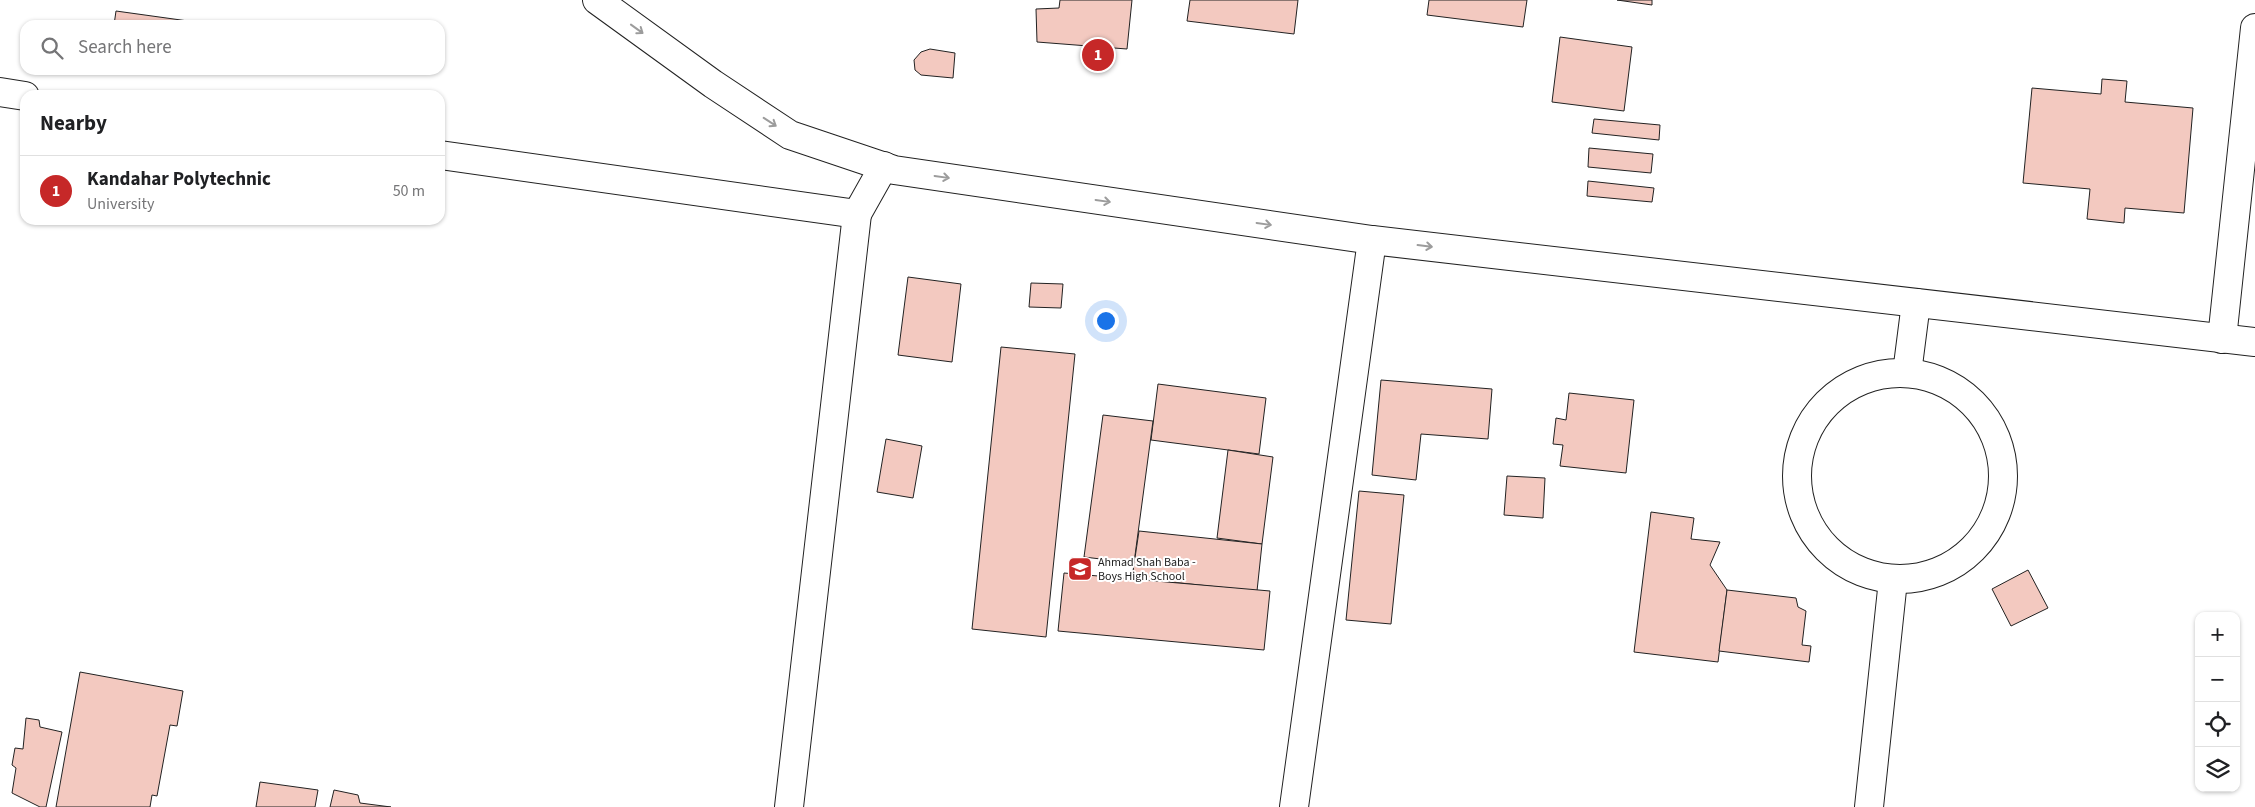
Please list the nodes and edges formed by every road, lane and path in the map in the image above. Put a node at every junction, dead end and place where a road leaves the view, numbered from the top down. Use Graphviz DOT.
graph roads {
  1 [pos="597,0"];
  2 [pos="2255,28"];
  3 [pos="0,92"];
  4 [pos="20,95"];
  5 [pos="445,156"];
  6 [pos="884,166"];
  7 [pos="858,214"];
  8 [pos="1372,240"];
  9 [pos="1916,303"];
  10 [pos="2222,339"];
  11 [pos="2255,342"];
  12 [pos="1907,373"];
  13 [pos="1893,580"];
  14 [pos="789,807"];
  15 [pos="1294,807"];
  16 [pos="1869,807"];
  1 -- 6 [label="street, one-way"];
  2 -- 10 [label="street"];
  3 -- 4 [label="street"];
  5 -- 7 [label="street"];
  6 -- 7 [label="street"];
  6 -- 8 [label="street, one-way"];
  7 -- 14 [label="street"];
  8 -- 9 [label="street, one-way"];
  8 -- 15 [label="street"];
  9 -- 10 [label="street"];
  9 -- 12 [label="street"];
  10 -- 11 [label="street"];
  12 -- 13 [label="street"];
  12 -- 13 [label="street"];
  13 -- 16 [label="street"];
}
